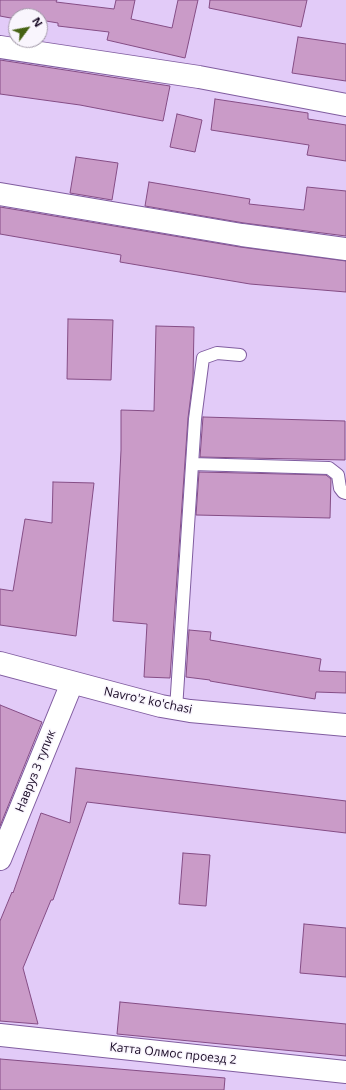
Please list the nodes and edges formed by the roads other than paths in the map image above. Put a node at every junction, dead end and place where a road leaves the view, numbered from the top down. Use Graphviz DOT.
graph roads {
  1 [pos="0,47"];
  2 [pos="346,105"];
  3 [pos="0,194"];
  4 [pos="346,249"];
  5 [pos="240,356"];
  6 [pos="192,464"];
  7 [pos="346,493"];
  8 [pos="0,663"];
  9 [pos="72,683"];
  10 [pos="176,709"];
  11 [pos="346,725"];
  12 [pos="0,859"];
  13 [pos="0,1035"];
  14 [pos="346,1072"];
  1 -- 2 [label="street"];
  3 -- 4 [label="street"];
  5 -- 6 [label="lane"];
  6 -- 7 [label="lane"];
  6 -- 10 [label="lane"];
  8 -- 9 [label="street, Navro'z ko'chasi"];
  9 -- 10 [label="street, Navro'z ko'chasi"];
  9 -- 12 [label="street, Навруз 3 тупик"];
  10 -- 11 [label="street, Navro'z ko'chasi"];
  13 -- 14 [label="street, Катта Олмос проезд 2"];
}
